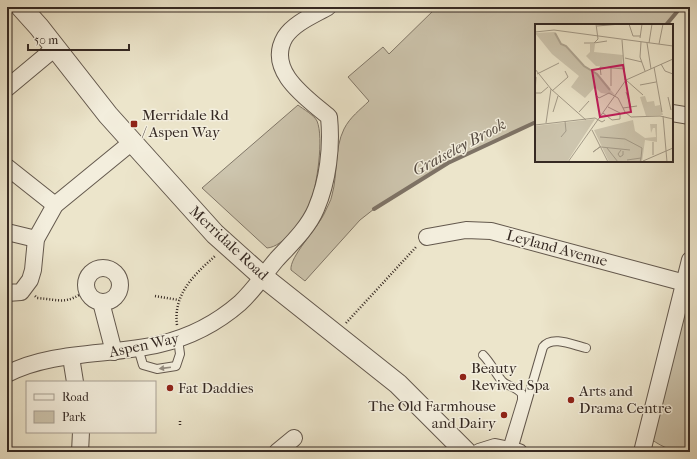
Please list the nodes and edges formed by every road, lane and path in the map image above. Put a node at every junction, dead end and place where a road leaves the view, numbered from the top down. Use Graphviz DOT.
graph roads {
  1 [pos="21,7"];
  2 [pos="328,7"];
  3 [pos="55,48"];
  4 [pos="7,88"];
  5 [pos="673,113"];
  6 [pos="690,116"];
  7 [pos="132,142"];
  8 [pos="7,167"];
  9 [pos="55,205"];
  10 [pos="7,232"];
  11 [pos="427,236"];
  12 [pos="36,239"];
  13 [pos="227,245"];
  14 [pos="690,260"];
  15 [pos="262,276"];
  16 [pos="685,283"];
  17 [pos="26,287"];
  18 [pos="87,290"];
  19 [pos="7,292"];
  20 [pos="155,296"];
  21 [pos="179,300"];
  22 [pos="101,302"];
  23 [pos="336,334"];
  24 [pos="178,339"];
  25 [pos="138,348"];
  26 [pos="586,348"];
  27 [pos="114,352"];
  28 [pos="483,355"];
  29 [pos="71,357"];
  30 [pos="7,374"];
  31 [pos="75,381"];
  32 [pos="180,419"];
  33 [pos="180,424"];
  34 [pos="81,433"];
  35 [pos="294,438"];
  36 [pos="513,450"];
  37 [pos="80,452"];
  38 [pos="277,452"];
  39 [pos="466,452"];
  40 [pos="479,452"];
  41 [pos="642,452"];
  1 -- 3 [label="street, Merridale Road"];
  2 -- 15 [label="street, Aspen Way"];
  3 -- 4 [label="street"];
  3 -- 7 [label="street, Merridale Road"];
  5 -- 6 [label="street"];
  7 -- 9 [label="street"];
  7 -- 13 [label="street, Merridale Road"];
  8 -- 9 [label="street"];
  9 -- 12 [label="street"];
  10 -- 12 [label="street"];
  11 -- 16 [label="street, Leyland Avenue"];
  11 -- 23 [label="path"];
  12 -- 17 [label="street"];
  13 -- 15 [label="street, Merridale Road"];
  13 -- 21 [label="path"];
  14 -- 16 [label="street"];
  15 -- 23 [label="street, Merridale Road"];
  15 -- 24 [label="street, Aspen Way"];
  16 -- 41 [label="street"];
  17 -- 18 [label="path"];
  17 -- 19 [label="street"];
  18 -- 22 [label="street"];
  18 -- 22 [label="street"];
  20 -- 21 [label="path"];
  21 -- 24 [label="path"];
  22 -- 27 [label="street"];
  23 -- 39 [label="street, Merridale Road"];
  24 -- 25 [label="street, Aspen Way"];
  24 -- 25 [label="lane, one-way"];
  25 -- 27 [label="street, Aspen Way"];
  26 -- 36 [label="lane"];
  27 -- 29 [label="street, Aspen Way"];
  28 -- 36 [label="lane"];
  29 -- 30 [label="street, Aspen Way"];
  29 -- 31 [label="street"];
  32 -- 33 [label="path"];
  34 -- 37 [label="street"];
  35 -- 38 [label="street"];
  36 -- 40 [label="street"];
}
